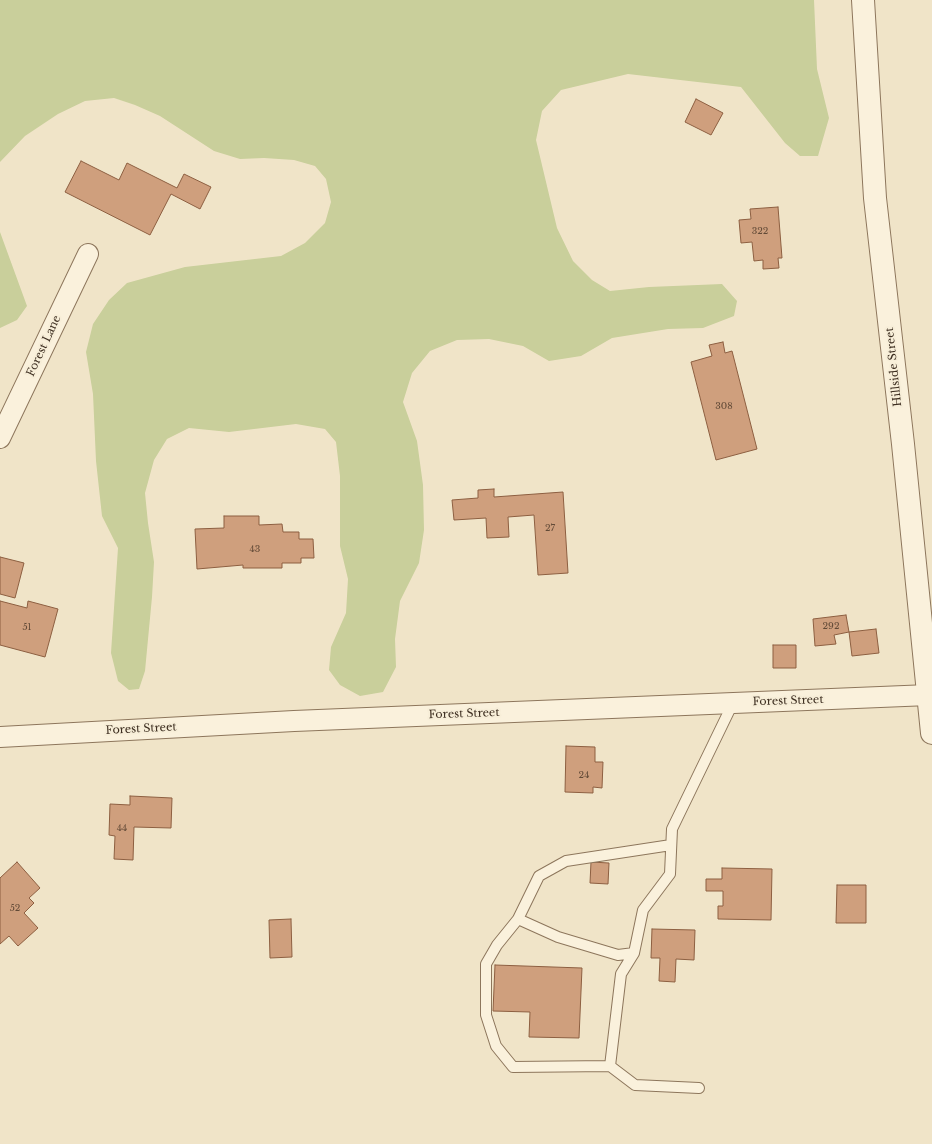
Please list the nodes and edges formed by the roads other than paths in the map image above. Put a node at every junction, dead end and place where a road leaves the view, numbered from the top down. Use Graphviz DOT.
graph roads {
  1 [pos="863,0"];
  2 [pos="88,254"];
  3 [pos="0,438"];
  4 [pos="929,695"];
  5 [pos="733,703"];
  6 [pos="932,733"];
  7 [pos="0,738"];
  8 [pos="671,845"];
  9 [pos="518,919"];
  10 [pos="634,953"];
  11 [pos="610,1066"];
  12 [pos="699,1088"];
  1 -- 4 [label="street, Hillside Street"];
  2 -- 3 [label="street, Forest Lane"];
  4 -- 5 [label="street, Forest Street"];
  4 -- 6 [label="street, Hillside Street"];
  5 -- 7 [label="street, Forest Street"];
  5 -- 8 [label="lane"];
  8 -- 9 [label="lane"];
  8 -- 10 [label="lane"];
  9 -- 10 [label="lane"];
  9 -- 11 [label="lane"];
  10 -- 11 [label="lane"];
  11 -- 12 [label="lane"];
}
